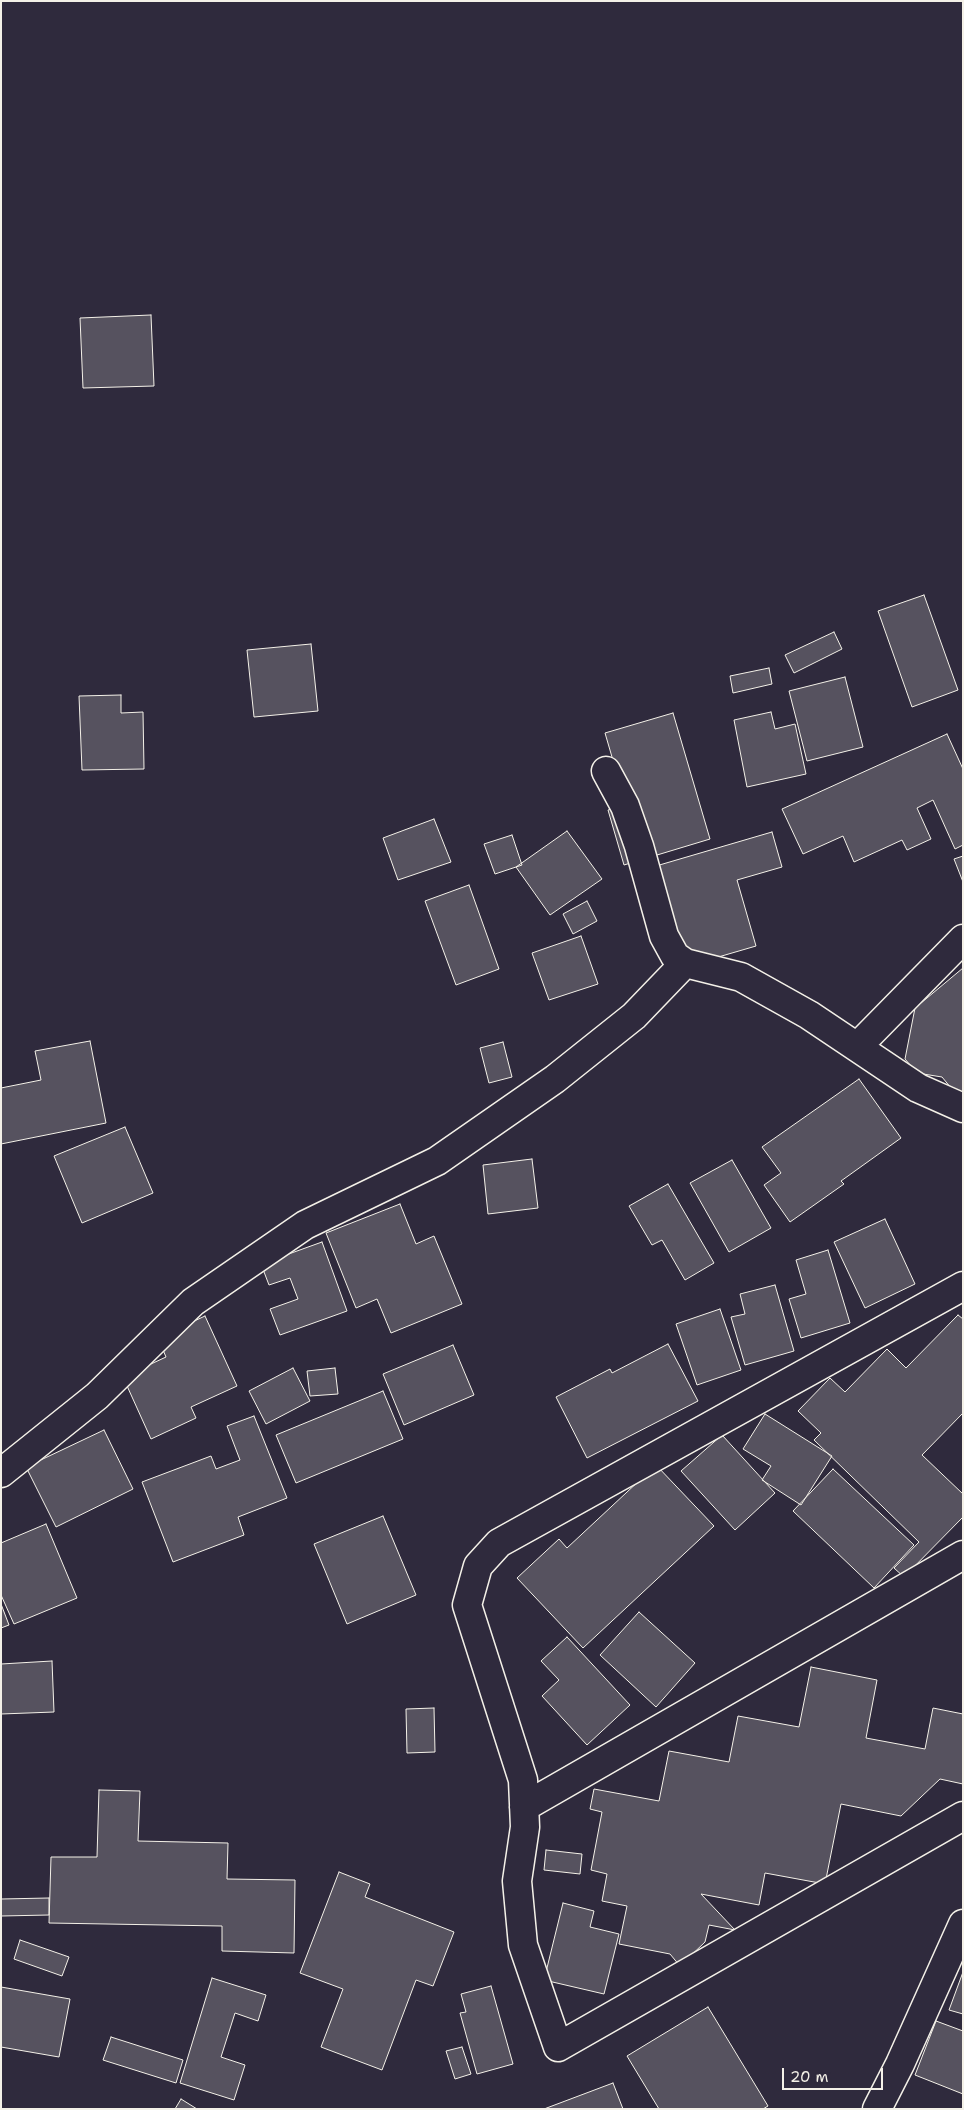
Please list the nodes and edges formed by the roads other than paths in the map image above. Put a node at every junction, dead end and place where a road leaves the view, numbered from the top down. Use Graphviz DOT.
graph roads {
  1 [pos="606,771"];
  2 [pos="963,939"];
  3 [pos="685,963"];
  4 [pos="857,1047"];
  5 [pos="963,1108"];
  6 [pos="963,1286"];
  7 [pos="1,1473"];
  8 [pos="963,1555"];
  9 [pos="524,1807"];
  10 [pos="963,1816"];
  11 [pos="963,1924"];
  12 [pos="876,2109"];
  1 -- 3 [label="street"];
  2 -- 4 [label="street"];
  3 -- 4 [label="street"];
  3 -- 7 [label="street"];
  4 -- 5 [label="street"];
  6 -- 9 [label="street"];
  8 -- 9 [label="street"];
  9 -- 10 [label="street"];
  11 -- 12 [label="street"];
}
